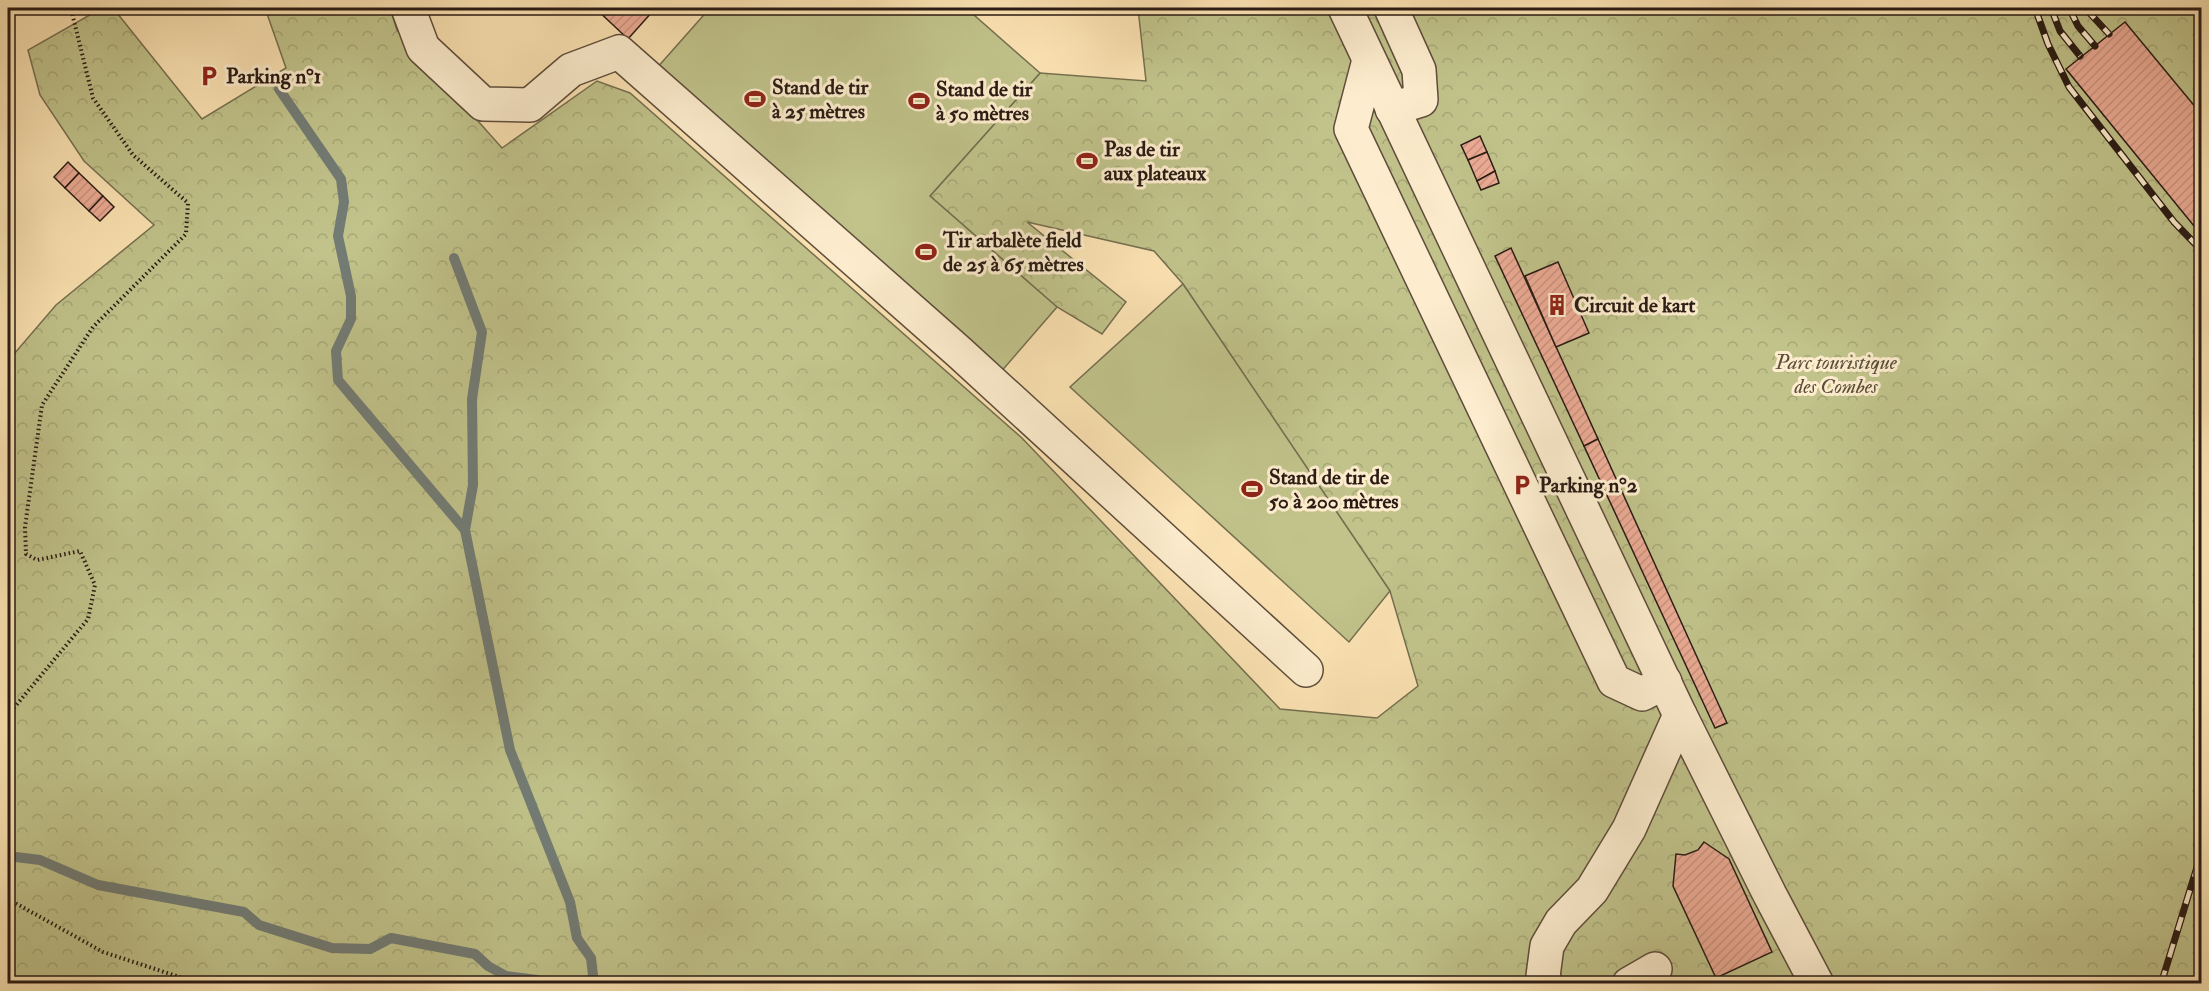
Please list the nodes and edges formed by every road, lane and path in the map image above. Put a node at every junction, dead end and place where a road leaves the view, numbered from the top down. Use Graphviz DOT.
graph roads {
  1 [pos="76,8"];
  2 [pos="408,8"];
  3 [pos="1345,8"];
  4 [pos="1391,8"];
  5 [pos="1369,60"];
  6 [pos="1392,109"];
  7 [pos="1306,670"];
  8 [pos="1665,681"];
  9 [pos="8,715"];
  10 [pos="1680,715"];
  11 [pos="8,900"];
  12 [pos="201,984"];
  13 [pos="1546,984"];
  14 [pos="1817,984"];
  1 -- 9 [label="path"];
  2 -- 7 [label="lane"];
  3 -- 5 [label="lane"];
  4 -- 6 [label="lane"];
  5 -- 6 [label="lane"];
  5 -- 8 [label="lane"];
  6 -- 8 [label="lane"];
  8 -- 10 [label="lane"];
  10 -- 13 [label="lane"];
  10 -- 14 [label="lane"];
  11 -- 12 [label="path"];
}
